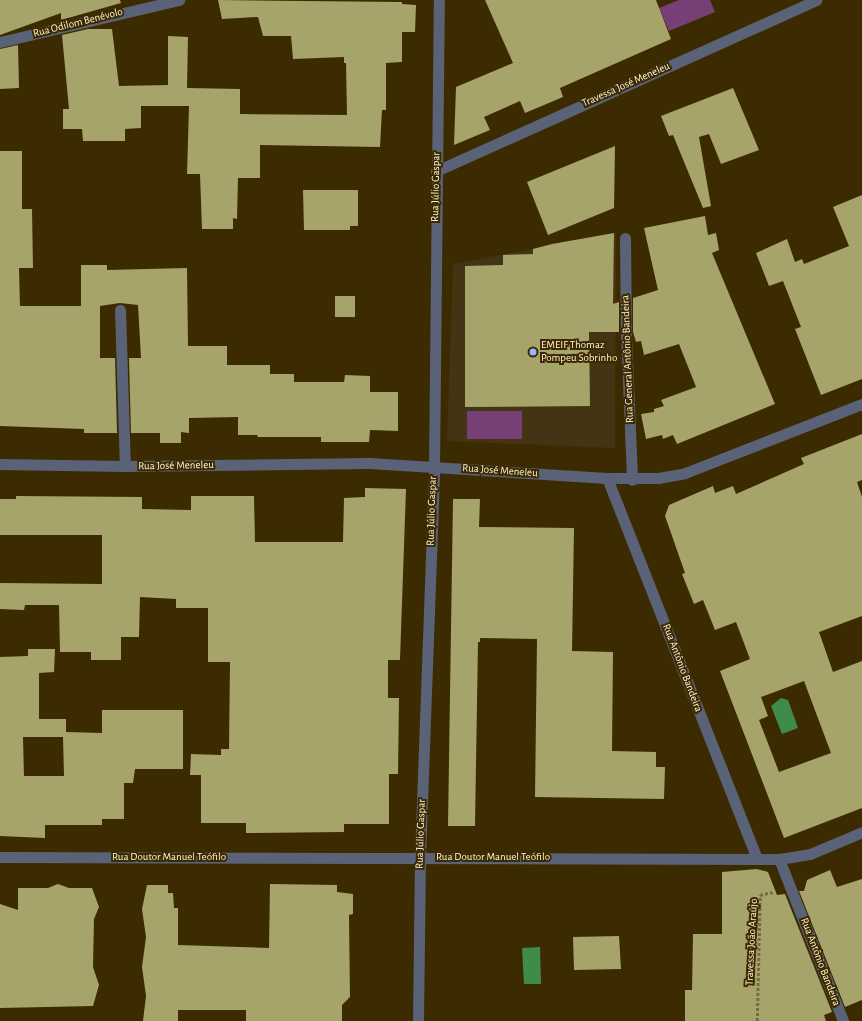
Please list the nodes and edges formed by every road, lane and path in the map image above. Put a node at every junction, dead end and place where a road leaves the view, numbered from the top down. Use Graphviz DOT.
graph roads {
  1 [pos="179,0"];
  2 [pos="439,0"];
  3 [pos="816,0"];
  4 [pos="0,42"];
  5 [pos="436,170"];
  6 [pos="626,238"];
  7 [pos="120,310"];
  8 [pos="862,404"];
  9 [pos="0,464"];
  10 [pos="125,466"];
  11 [pos="434,466"];
  12 [pos="607,478"];
  13 [pos="632,480"];
  14 [pos="862,832"];
  15 [pos="420,856"];
  16 [pos="0,857"];
  17 [pos="757,858"];
  18 [pos="779,858"];
  19 [pos="791,888"];
  20 [pos="418,1021"];
  21 [pos="757,1021"];
  22 [pos="843,1021"];
  1 -- 4 [label="street, Rua Odilom Benévolo"];
  2 -- 5 [label="street, Rua Júlio Gaspar"];
  3 -- 5 [label="street, Travessa José Meneleu"];
  5 -- 11 [label="street, Rua Júlio Gaspar"];
  6 -- 13 [label="street, Rua General Antônio Bandeira"];
  7 -- 10 [label="street, Rua José Meneleu"];
  8 -- 13 [label="street, Rua José Meneleu"];
  9 -- 10 [label="street, Rua José Meneleu"];
  10 -- 11 [label="street, Rua José Meneleu"];
  11 -- 12 [label="street, Rua José Meneleu"];
  11 -- 15 [label="street, Rua Júlio Gaspar"];
  12 -- 13 [label="street, Rua José Meneleu"];
  12 -- 17 [label="street, Rua Antônio Bandeira"];
  14 -- 18 [label="street, Rua Doutor Manuel Teófilo"];
  15 -- 16 [label="street, Rua Doutor Manuel Teófilo"];
  15 -- 17 [label="street, Rua Doutor Manuel Teófilo"];
  15 -- 20 [label="street, Rua Júlio Gaspar"];
  17 -- 18 [label="street, Rua Doutor Manuel Teófilo"];
  18 -- 19 [label="street, Rua Antônio Bandeira"];
  19 -- 21 [label="path, Travessa João Araújo"];
  19 -- 22 [label="street, Rua Antônio Bandeira"];
}
